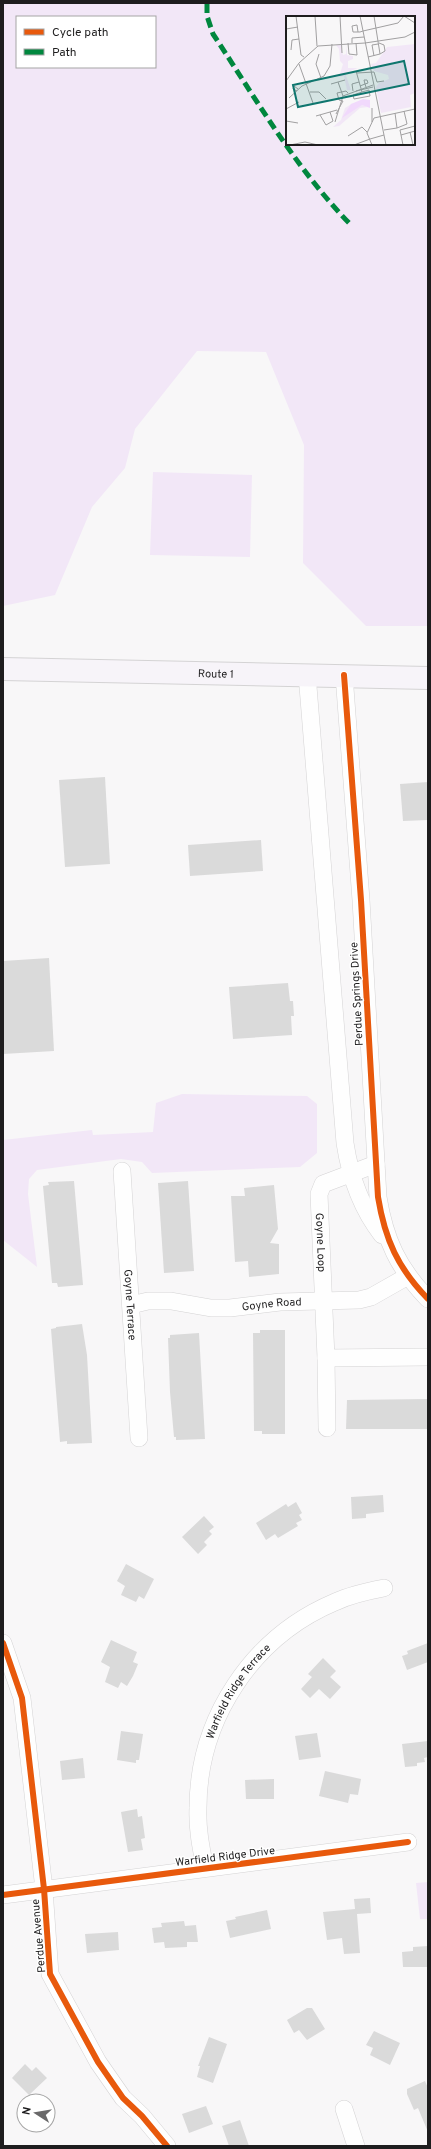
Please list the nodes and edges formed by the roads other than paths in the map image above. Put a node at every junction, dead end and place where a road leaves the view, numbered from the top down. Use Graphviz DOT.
graph roads {
  1 [pos="3,669"];
  2 [pos="307,674"];
  3 [pos="344,675"];
  4 [pos="428,678"];
  5 [pos="376,1164"];
  6 [pos="122,1171"];
  7 [pos="351,1173"];
  8 [pos="390,1244"];
  9 [pos="408,1276"];
  10 [pos="428,1299"];
  11 [pos="324,1301"];
  12 [pos="131,1305"];
  13 [pos="428,1356"];
  14 [pos="326,1358"];
  15 [pos="327,1428"];
  16 [pos="139,1438"];
  17 [pos="384,1588"];
  18 [pos="3,1643"];
  19 [pos="408,1842"];
  20 [pos="205,1868"];
  21 [pos="44,1889"];
  22 [pos="3,1895"];
  23 [pos="344,2109"];
  24 [pos="167,2146"];
  25 [pos="356,2146"];
  1 -- 2 [label="main road, Route 1"];
  2 -- 3 [label="main road, Route 1"];
  2 -- 7 [label="street, Perdue Springs Drive"];
  3 -- 4 [label="main road, Route 1"];
  3 -- 5 [label="street, Perdue Springs Drive"];
  5 -- 7 [label="street, Goyne Loop"];
  5 -- 8 [label="street, Perdue Springs Drive"];
  6 -- 12 [label="street, Goyne Terrace"];
  7 -- 8 [label="street, Perdue Springs Drive"];
  7 -- 11 [label="street, Goyne Loop"];
  8 -- 9 [label="street, Perdue Springs Drive"];
  9 -- 10 [label="street, Perdue Springs Drive"];
  9 -- 11 [label="street, Goyne Road"];
  11 -- 12 [label="street, Goyne Road"];
  11 -- 14 [label="street, Goyne Loop"];
  12 -- 16 [label="street, Goyne Terrace"];
  13 -- 14 [label="street"];
  14 -- 15 [label="street, Goyne Loop"];
  17 -- 20 [label="street, Warfield Ridge Terrace"];
  18 -- 21 [label="street, Perdue Avenue"];
  19 -- 20 [label="street, Warfield Ridge Drive"];
  20 -- 21 [label="street, Warfield Ridge Drive"];
  21 -- 22 [label="street, Warfield Ridge Drive"];
  21 -- 24 [label="street, Perdue Avenue"];
  23 -- 25 [label="street"];
}
